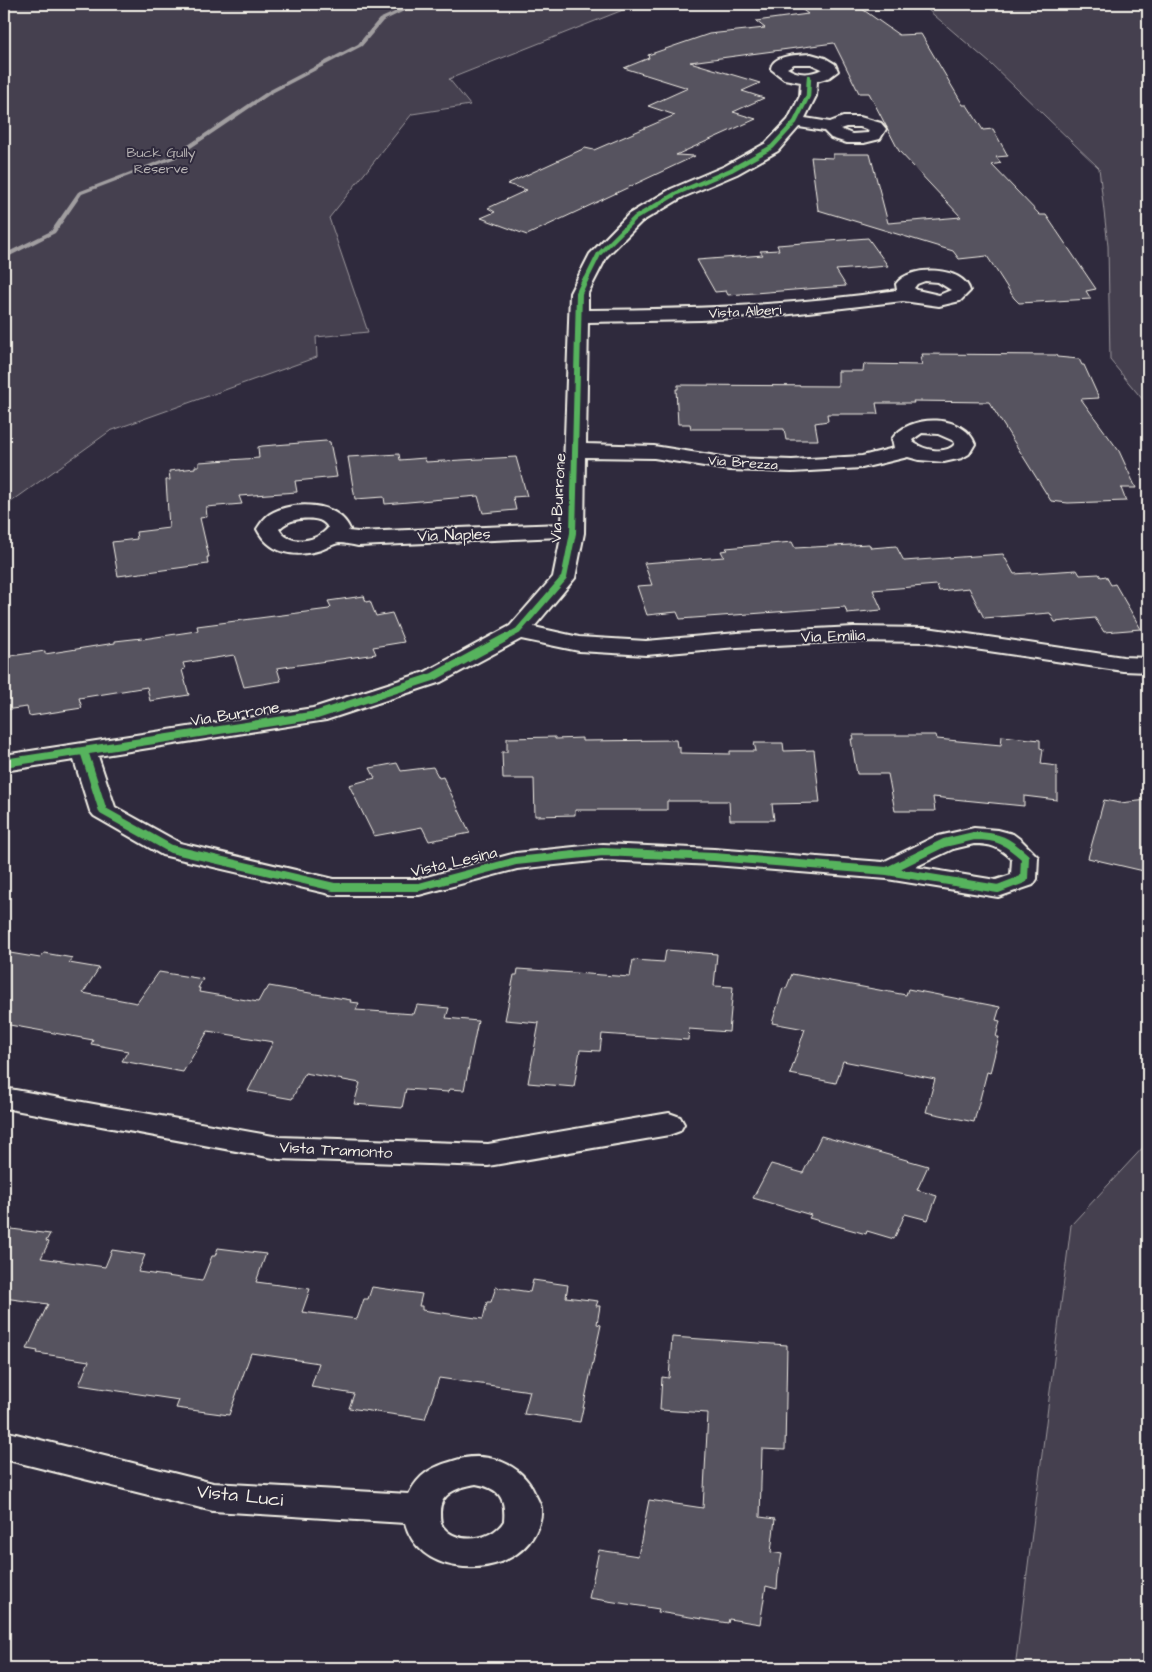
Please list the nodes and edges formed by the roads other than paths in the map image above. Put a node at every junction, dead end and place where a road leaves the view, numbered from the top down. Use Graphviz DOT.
graph roads {
  1 [pos="808,77"];
  2 [pos="795,122"];
  3 [pos="832,128"];
  4 [pos="910,294"];
  5 [pos="578,316"];
  6 [pos="575,450"];
  7 [pos="910,450"];
  8 [pos="573,530"];
  9 [pos="335,536"];
  10 [pos="518,631"];
  11 [pos="1148,665"];
  12 [pos="84,750"];
  13 [pos="4,763"];
  14 [pos="887,871"];
  15 [pos="4,1098"];
  16 [pos="669,1124"];
  17 [pos="4,1445"];
  18 [pos="421,1509"];
  1 -- 2 [label="street, Via Burrone"];
  2 -- 3 [label="street"];
  2 -- 5 [label="street, Via Burrone"];
  4 -- 5 [label="street, Vista Alberi"];
  5 -- 6 [label="street, Via Burrone"];
  6 -- 7 [label="street, Via Brezza"];
  6 -- 8 [label="street, Via Burrone"];
  8 -- 9 [label="street, Via Naples"];
  8 -- 10 [label="street, Via Burrone"];
  10 -- 11 [label="street, Via Emilia"];
  10 -- 12 [label="street, Via Burrone"];
  12 -- 13 [label="street, Via Burrone"];
  12 -- 14 [label="street, Vista Lesina"];
  15 -- 16 [label="street, Vista Tramonto"];
  17 -- 18 [label="street, Vista Luci"];
}
